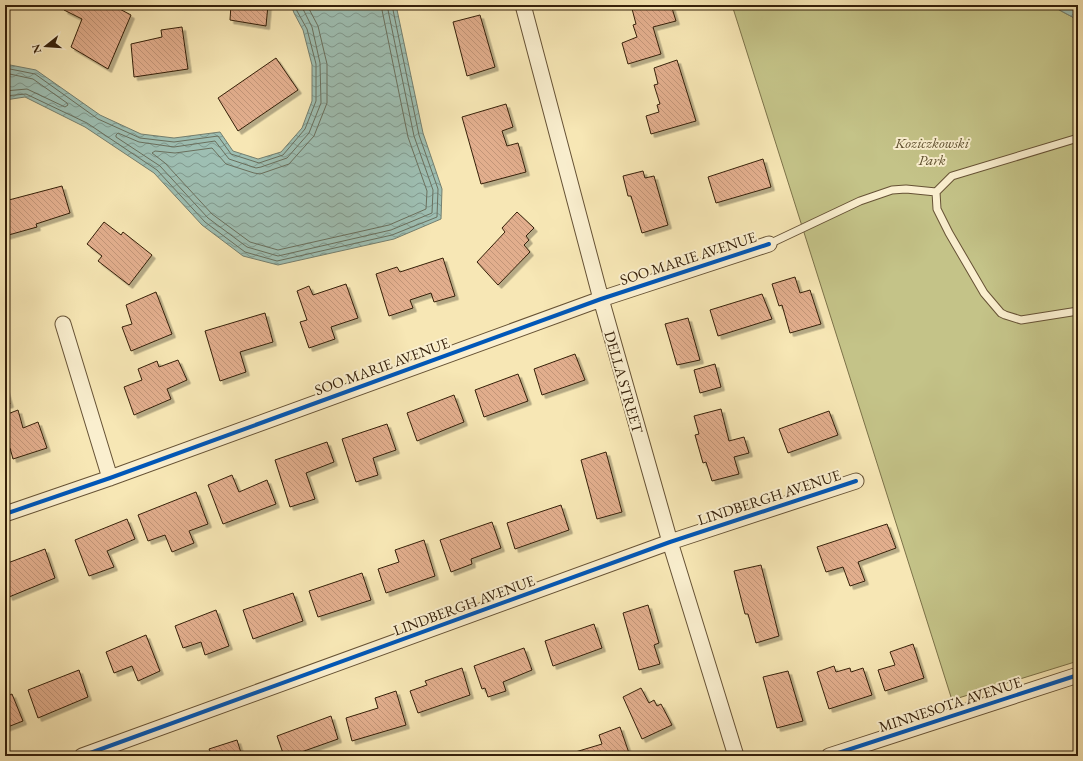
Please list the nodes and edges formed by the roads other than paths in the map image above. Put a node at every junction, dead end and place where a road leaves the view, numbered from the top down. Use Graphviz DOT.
graph roads {
  1 [pos="523,5"];
  2 [pos="1078,138"];
  3 [pos="936,192"];
  4 [pos="769,244"];
  5 [pos="601,299"];
  6 [pos="1078,311"];
  7 [pos="63,324"];
  8 [pos="110,478"];
  9 [pos="856,481"];
  10 [pos="5,514"];
  11 [pos="670,542"];
  12 [pos="1078,675"];
  13 [pos="82,756"];
  14 [pos="736,756"];
  15 [pos="829,756"];
  1 -- 5 [label="street, DELLA STREET"];
  2 -- 3 [label="lane"];
  3 -- 4 [label="lane"];
  3 -- 6 [label="lane"];
  4 -- 5 [label="street, SOO MARIE AVENUE"];
  5 -- 8 [label="street, SOO MARIE AVENUE"];
  5 -- 11 [label="street, DELLA STREET"];
  7 -- 8 [label="street"];
  8 -- 10 [label="street, SOO MARIE AVENUE"];
  9 -- 11 [label="street, LINDBERGH AVENUE"];
  11 -- 13 [label="street, LINDBERGH AVENUE"];
  11 -- 14 [label="street, DELLA STREET"];
  12 -- 15 [label="street, MINNESOTA AVENUE"];
}
